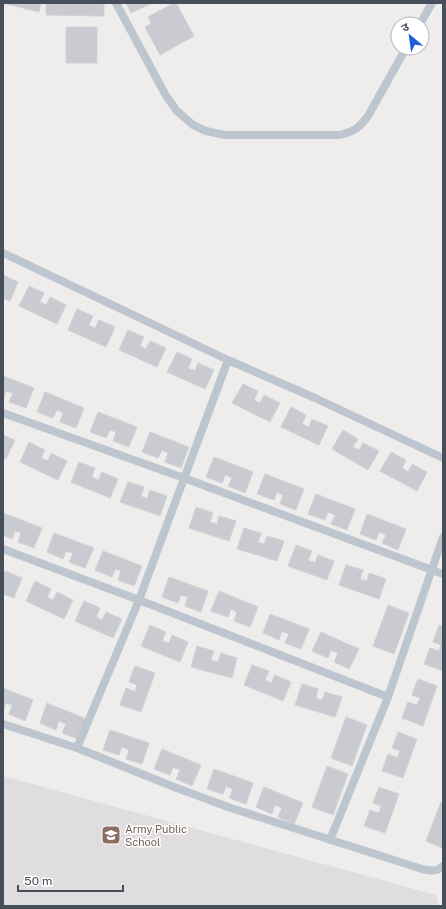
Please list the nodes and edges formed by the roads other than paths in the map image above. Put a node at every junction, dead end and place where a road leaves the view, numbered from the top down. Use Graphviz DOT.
graph roads {
  1 [pos="116,3"];
  2 [pos="432,3"];
  3 [pos="425,16"];
  4 [pos="402,56"];
  5 [pos="3,253"];
  6 [pos="228,360"];
  7 [pos="3,413"];
  8 [pos="443,458"];
  9 [pos="184,478"];
  10 [pos="443,536"];
  11 [pos="3,548"];
  12 [pos="431,570"];
  13 [pos="443,574"];
  14 [pos="139,600"];
  15 [pos="388,697"];
  16 [pos="3,724"];
  17 [pos="77,748"];
  18 [pos="330,840"];
  19 [pos="443,866"];
  1 -- 4 [label="lane"];
  2 -- 3 [label="lane"];
  5 -- 6 [label="lane"];
  6 -- 8 [label="lane"];
  6 -- 9 [label="lane"];
  7 -- 9 [label="lane"];
  9 -- 12 [label="lane"];
  9 -- 14 [label="lane"];
  10 -- 12 [label="lane"];
  11 -- 14 [label="lane"];
  12 -- 13 [label="lane"];
  12 -- 15 [label="lane"];
  14 -- 15 [label="lane"];
  14 -- 17 [label="lane"];
  15 -- 18 [label="lane"];
  16 -- 17 [label="lane"];
  17 -- 18 [label="lane"];
  18 -- 19 [label="lane"];
}
